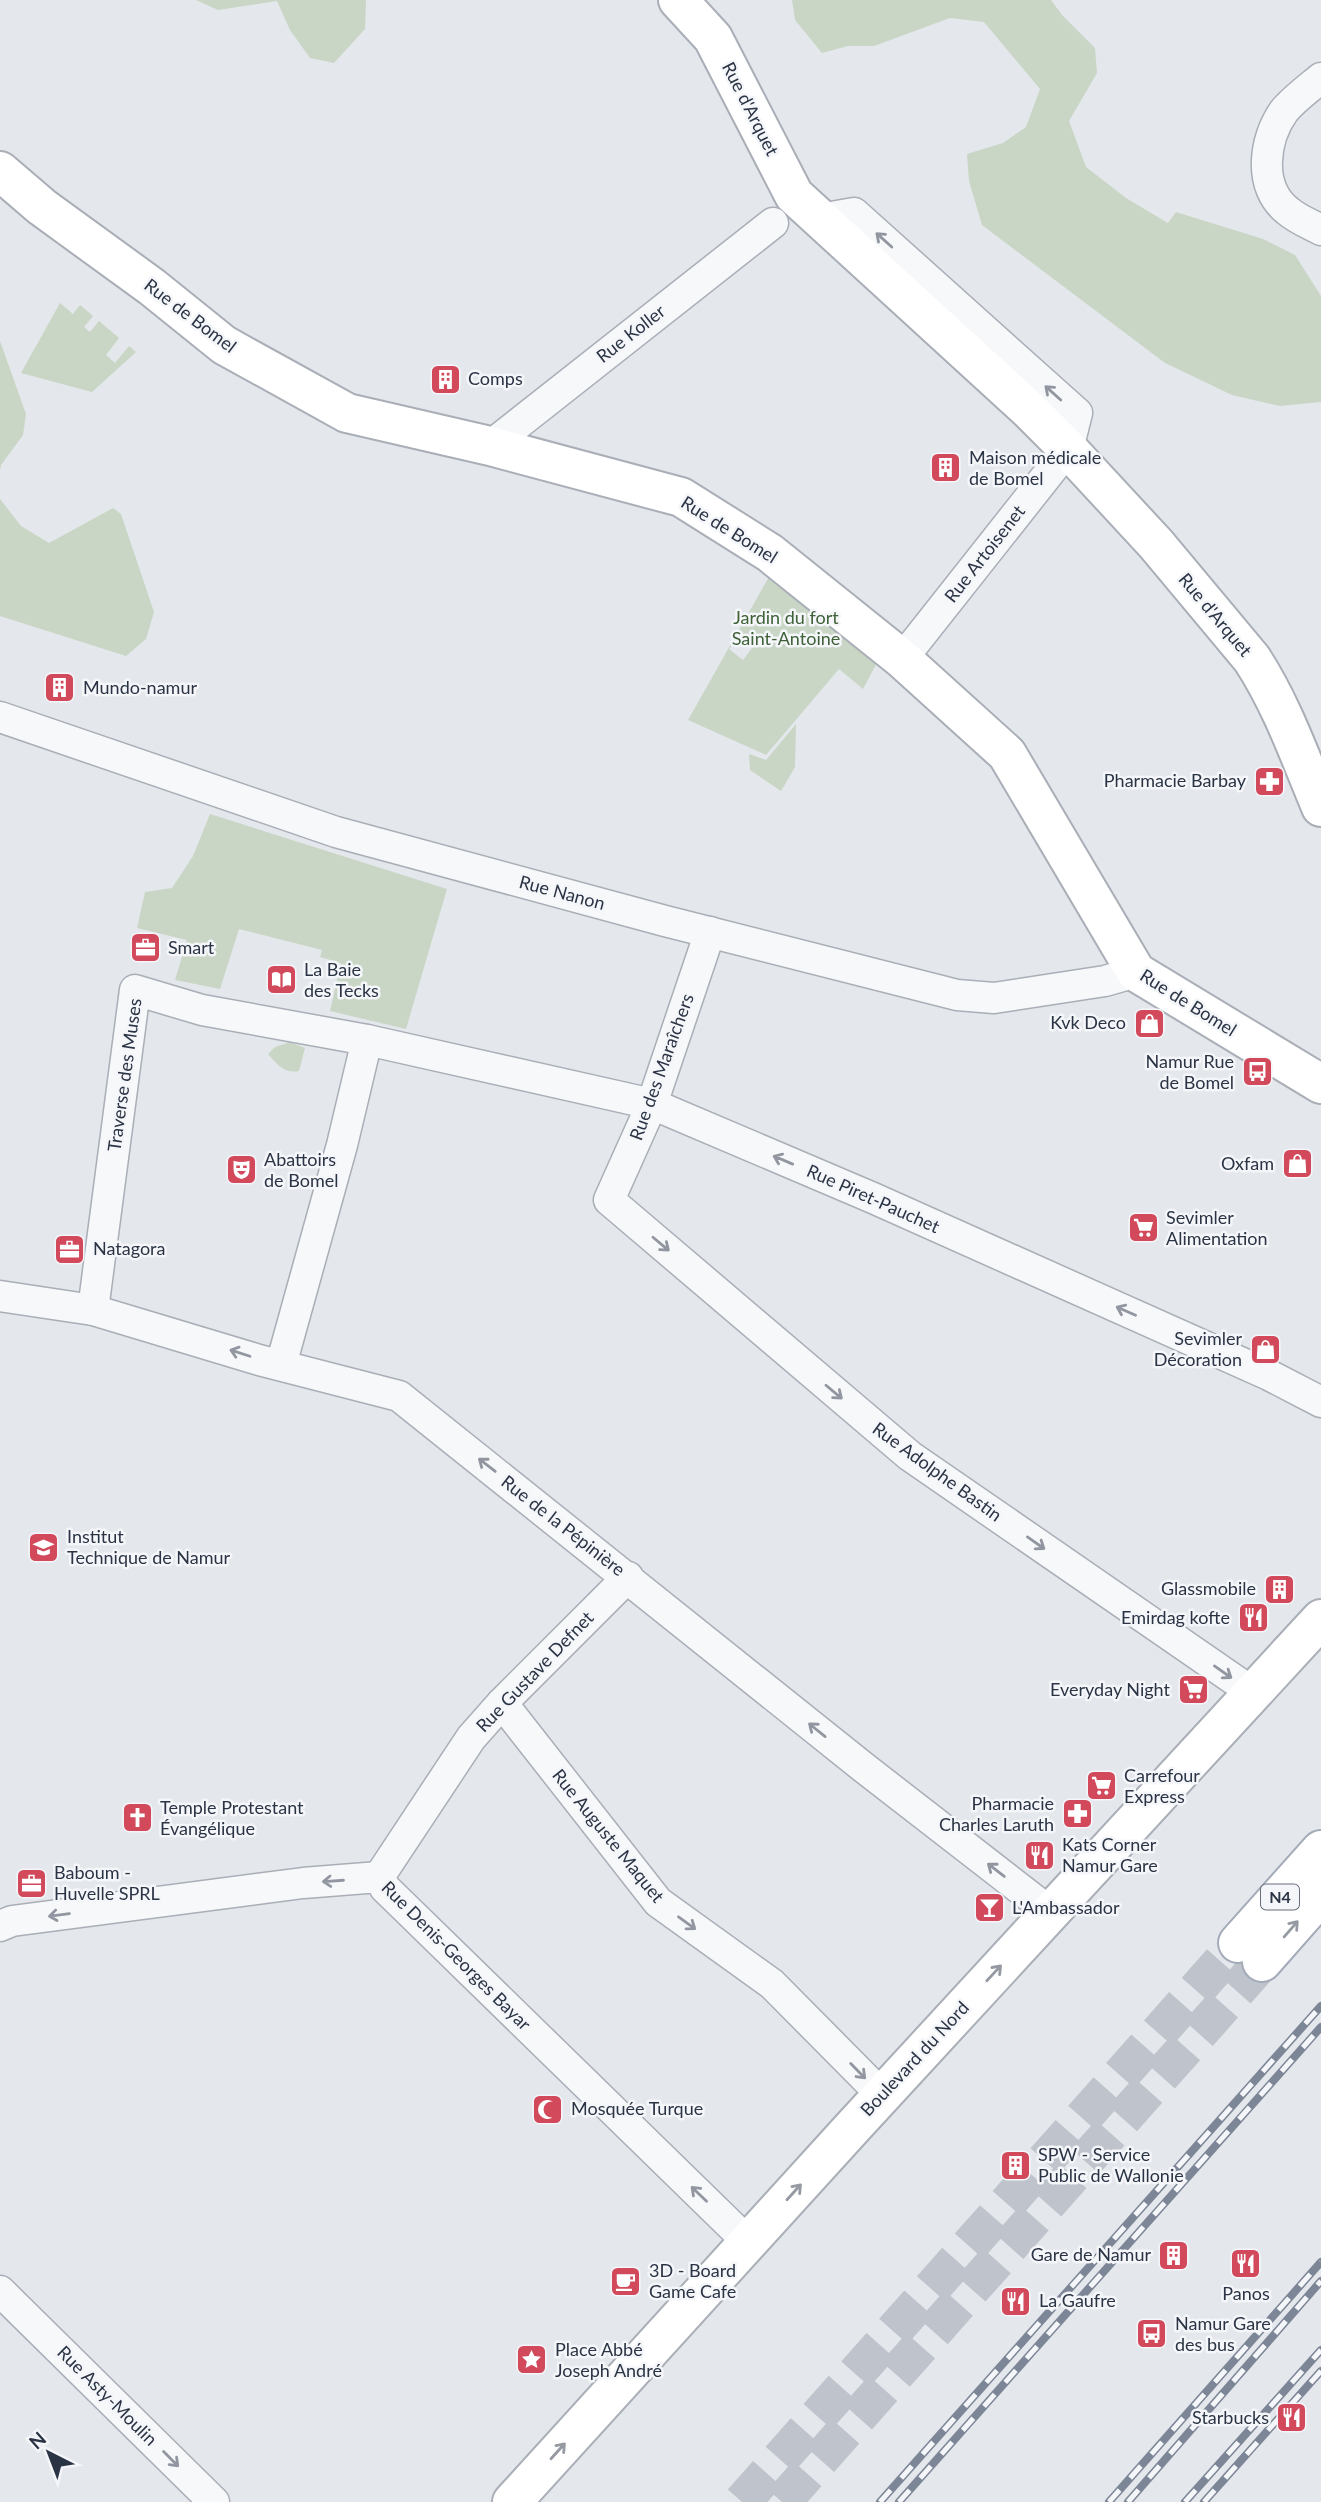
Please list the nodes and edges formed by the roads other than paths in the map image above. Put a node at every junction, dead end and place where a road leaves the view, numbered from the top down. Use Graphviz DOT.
graph roads {
  1 [pos="690,3"];
  2 [pos="1321,78"];
  3 [pos="0,171"];
  4 [pos="773,223"];
  5 [pos="1321,230"];
  6 [pos="490,446"];
  7 [pos="1068,449"];
  8 [pos="902,659"];
  9 [pos="0,718"];
  10 [pos="1321,807"];
  11 [pos="710,932"];
  12 [pos="1136,972"];
  13 [pos="367,1040"];
  14 [pos="408,1049"];
  15 [pos="1321,1084"];
  16 [pos="652,1104"];
  17 [pos="609,1200"];
  18 [pos="0,1296"];
  19 [pos="93,1310"];
  20 [pos="281,1365"];
  21 [pos="1321,1402"];
  22 [pos="628,1577"];
  23 [pos="1321,1619"];
  24 [pos="1252,1692"];
  25 [pos="502,1703"];
  26 [pos="1321,1850"];
  27 [pos="379,1877"];
  28 [pos="1321,1895"];
  29 [pos="1050,1912"];
  30 [pos="0,1926"];
  31 [pos="882,2095"];
  32 [pos="748,2242"];
  33 [pos="0,2291"];
  34 [pos="214,2502"];
  35 [pos="512,2502"];
  1 -- 7 [label="street, Rue d'Arquet"];
  2 -- 5 [label="street"];
  3 -- 6 [label="street, Rue de Bomel"];
  4 -- 6 [label="street, Rue Koller"];
  6 -- 8 [label="street, Rue de Bomel"];
  7 -- 8 [label="street, Rue Artoisenet"];
  7 -- 10 [label="street, Rue d'Arquet"];
  8 -- 12 [label="street, Rue de Bomel"];
  9 -- 11 [label="street, Rue Nanon"];
  11 -- 12 [label="street, Rue Nanon"];
  11 -- 16 [label="street, Rue des Maraîchers"];
  12 -- 15 [label="street, Rue de Bomel"];
  13 -- 14 [label="street, Traverse des Muses"];
  13 -- 19 [label="street, Traverse des Muses"];
  13 -- 20 [label="street"];
  14 -- 16 [label="street, Rue Piret-Pauchet"];
  16 -- 17 [label="street, Rue des Maraîchers"];
  21 -- 16 [label="street, Rue Piret-Pauchet, one-way"];
  17 -- 24 [label="street, Rue Adolphe Bastin, one-way"];
  18 -- 19 [label="street, Rue de la Pépinière"];
  20 -- 19 [label="street, Rue de la Pépinière, one-way"];
  22 -- 20 [label="street, Rue de la Pépinière, one-way"];
  22 -- 25 [label="street, Rue Gustave Defnet"];
  29 -- 22 [label="street, Rue de la Pépinière, one-way"];
  23 -- 24 [label="street, Boulevard du Nord"];
  24 -- 29 [label="street, Boulevard du Nord"];
  25 -- 27 [label="street, Rue Gustave Defnet"];
  25 -- 31 [label="street, Rue Auguste Maquet, one-way"];
  26 -- 28 [label="street, N4, one-way"];
  27 -- 30 [label="street, Rue Denis-Georges Bayar, one-way"];
  32 -- 27 [label="street, Rue Denis-Georges Bayar, one-way"];
  31 -- 29 [label="street, Boulevard du Nord, one-way"];
  32 -- 31 [label="street, Boulevard du Nord, one-way"];
  35 -- 32 [label="street, Boulevard du Nord, one-way"];
  33 -- 34 [label="street, Rue Asty-Moulin, one-way"];
}
